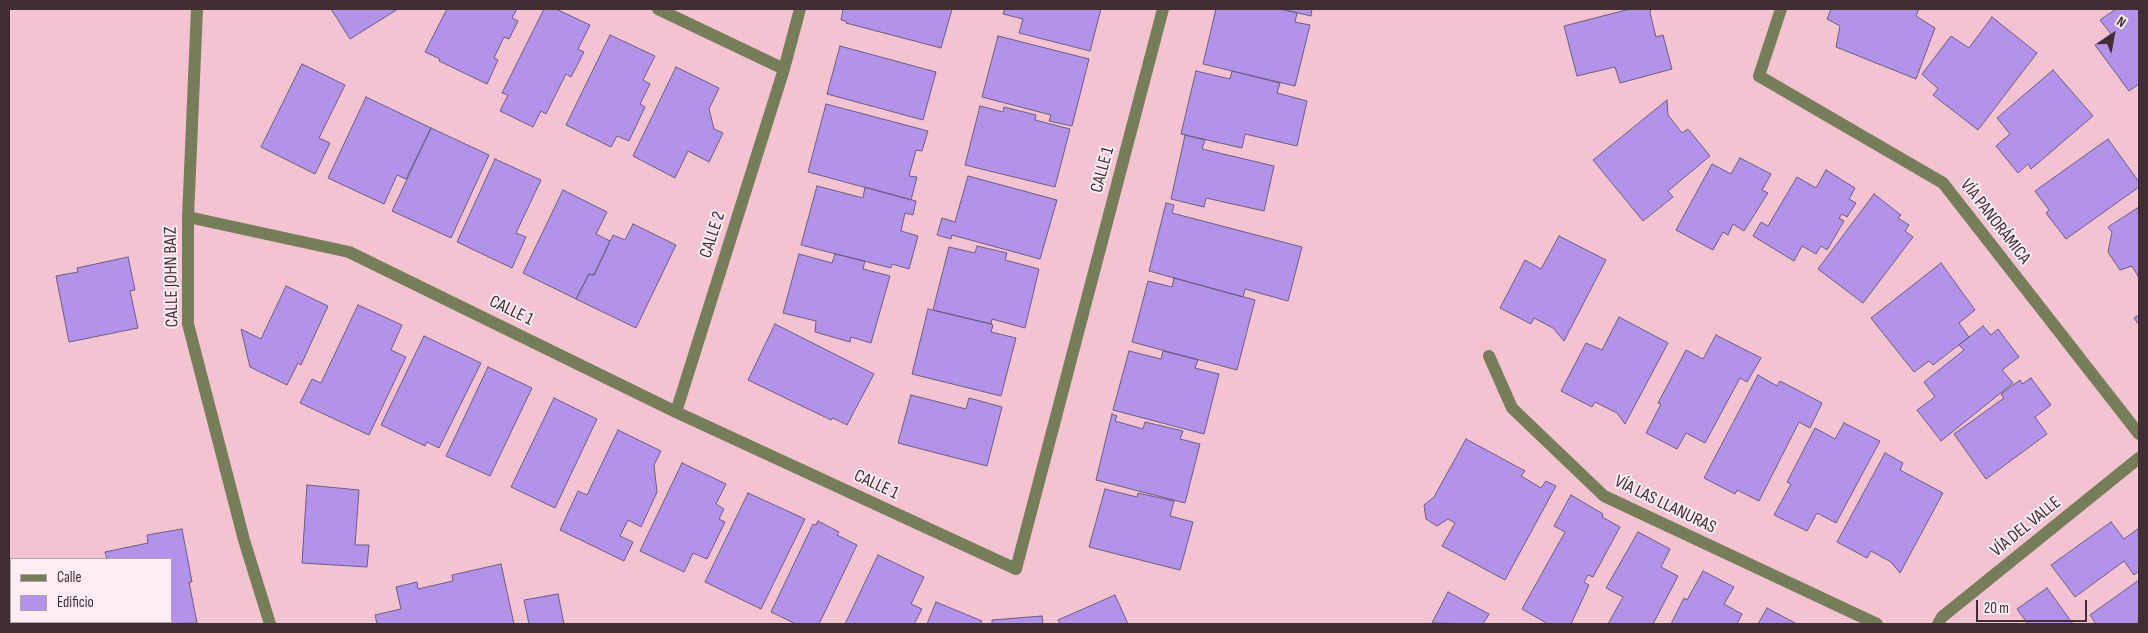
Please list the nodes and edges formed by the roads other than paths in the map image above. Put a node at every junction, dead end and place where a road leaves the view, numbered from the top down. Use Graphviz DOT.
graph roads {
  1 [pos="197,9"];
  2 [pos="658,9"];
  3 [pos="800,9"];
  4 [pos="1164,9"];
  5 [pos="1781,9"];
  6 [pos="784,69"];
  7 [pos="188,217"];
  8 [pos="1489,356"];
  9 [pos="676,412"];
  10 [pos="2139,434"];
  11 [pos="2139,458"];
  12 [pos="270,624"];
  13 [pos="1877,624"];
  14 [pos="1938,624"];
  1 -- 7 [label="street, CALLE JOHN BAIZ"];
  2 -- 6 [label="street"];
  3 -- 6 [label="street, CALLE 2"];
  4 -- 9 [label="street, CALLE 1"];
  5 -- 10 [label="street, VÍA PANORÁMICA"];
  6 -- 9 [label="street, CALLE 2"];
  7 -- 9 [label="street, CALLE 1"];
  7 -- 12 [label="street, CALLE JOHN BAIZ"];
  8 -- 13 [label="street, VÍA LAS LLANURAS"];
  11 -- 14 [label="street, VÍA DEL VALLE"];
}
